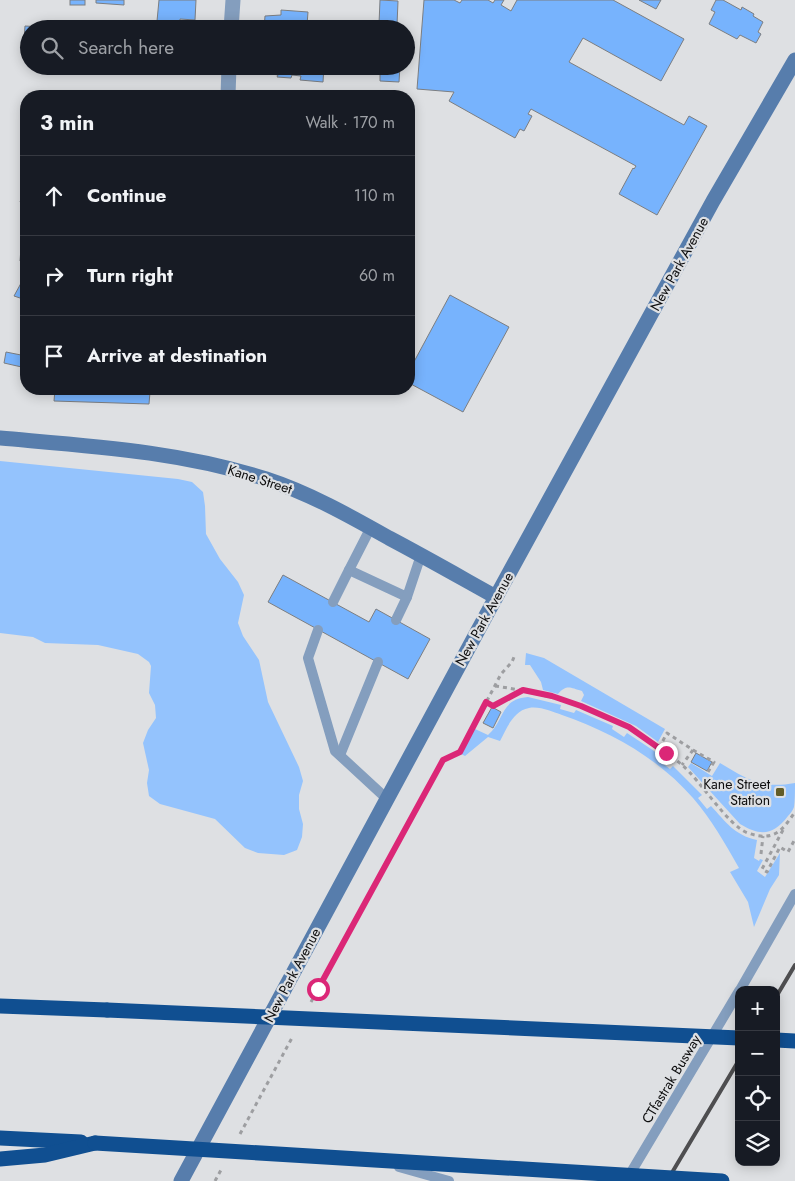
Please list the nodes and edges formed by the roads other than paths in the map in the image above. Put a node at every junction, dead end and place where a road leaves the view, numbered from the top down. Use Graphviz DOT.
graph roads {
  1 [pos="233,0"];
  2 [pos="232,20"];
  3 [pos="795,60"];
  4 [pos="229,75"];
  5 [pos="228,90"];
  6 [pos="0,438"];
  7 [pos="371,527"];
  8 [pos="420,555"];
  9 [pos="349,570"];
  10 [pos="407,597"];
  11 [pos="496,597"];
  12 [pos="333,602"];
  13 [pos="396,620"];
  14 [pos="318,630"];
  15 [pos="378,662"];
  16 [pos="340,755"];
  17 [pos="387,799"];
  18 [pos="795,894"];
  19 [pos="741,986"];
  20 [pos="735,997"];
  21 [pos="0,1006"];
  22 [pos="735,1038"];
  23 [pos="780,1040"];
  24 [pos="795,1041"];
  25 [pos="0,1138"];
  26 [pos="95,1143"];
  27 [pos="0,1159"];
  28 [pos="374,1160"];
  29 [pos="181,1181"];
  30 [pos="448,1181"];
  31 [pos="626,1181"];
  32 [pos="722,1181"];
  1 -- 2 [label="street"];
  3 -- 11 [label="main road, New Park Avenue"];
  4 -- 5 [label="street"];
  6 -- 7 [label="main road, Kane Street"];
  7 -- 8 [label="main road, Kane Street"];
  7 -- 9 [label="lane"];
  8 -- 10 [label="lane"];
  8 -- 11 [label="main road, Kane Street"];
  9 -- 10 [label="lane"];
  9 -- 12 [label="lane"];
  10 -- 13 [label="lane"];
  11 -- 17 [label="main road, New Park Avenue"];
  14 -- 16 [label="lane"];
  15 -- 16 [label="lane"];
  16 -- 17 [label="lane"];
  17 -- 29 [label="main road, New Park Avenue"];
  18 -- 19 [label="lane, CTfastrak Busway"];
  20 -- 31 [label="lane, CTfastrak Busway"];
  21 -- 22 [label="highway, bridge"];
  23 -- 24 [label="highway"];
  25 -- 26 [label="highway"];
  26 -- 27 [label="highway"];
  26 -- 28 [label="highway, bridge"];
  28 -- 30 [label="lane, bridge"];
  28 -- 32 [label="highway, bridge"];
}
